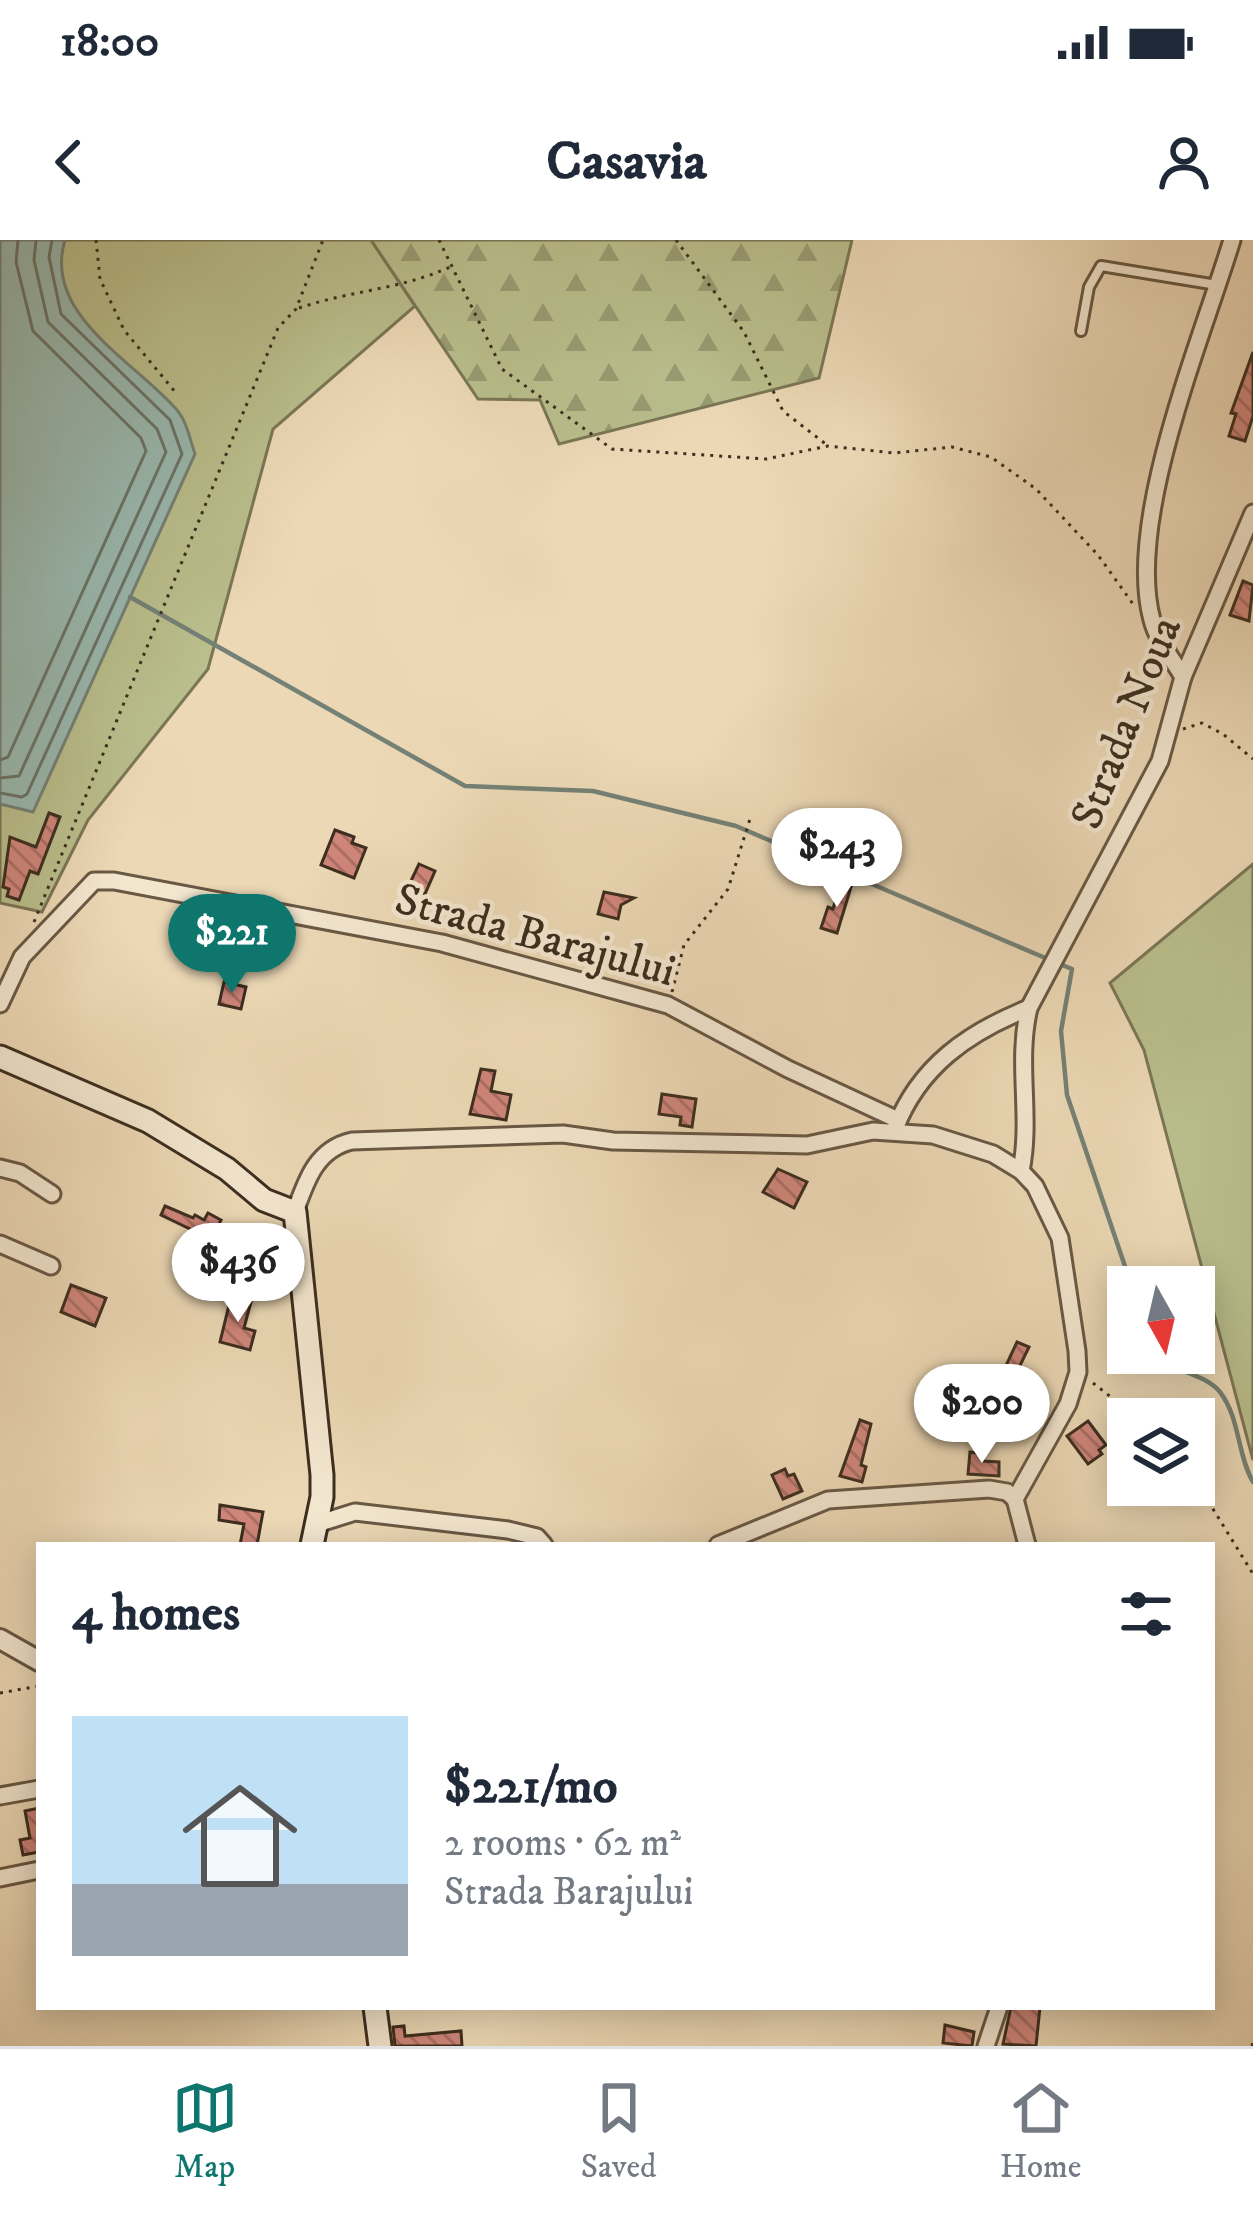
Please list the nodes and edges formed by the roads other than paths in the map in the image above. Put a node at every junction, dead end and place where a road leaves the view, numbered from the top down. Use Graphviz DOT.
graph roads {
  1 [pos="1232,240"];
  2 [pos="1219,285"];
  3 [pos="1081,331"];
  4 [pos="1253,513"];
  5 [pos="1183,677"];
  6 [pos="1031,1003"];
  7 [pos="0,1004"];
  8 [pos="0,1057"];
  9 [pos="896,1126"];
  10 [pos="0,1168"];
  11 [pos="1021,1171"];
  12 [pos="52,1194"];
  13 [pos="295,1212"];
  14 [pos="0,1244"];
  15 [pos="51,1267"];
  16 [pos="1015,1499"];
  17 [pos="314,1534"];
  18 [pos="541,1542"];
  19 [pos="725,1542"];
  20 [pos="1027,1542"];
  21 [pos="0,1639"];
  22 [pos="36,1659"];
  23 [pos="36,1790"];
  24 [pos="0,1796"];
  25 [pos="36,1871"];
  26 [pos="0,1878"];
  27 [pos="375,2010"];
  28 [pos="998,2010"];
  29 [pos="380,2046"];
  30 [pos="986,2046"];
  1 -- 2 [label="street"];
  2 -- 3 [label="lane"];
  2 -- 5 [label="street"];
  4 -- 5 [label="street, Strada Noua"];
  5 -- 6 [label="street, Strada Noua"];
  6 -- 9 [label="street"];
  6 -- 11 [label="street"];
  7 -- 9 [label="street, Strada Barajului"];
  8 -- 13 [label="main road"];
  9 -- 11 [label="street"];
  9 -- 13 [label="street"];
  10 -- 12 [label="street"];
  11 -- 16 [label="street"];
  13 -- 17 [label="main road"];
  14 -- 15 [label="street"];
  16 -- 19 [label="street"];
  16 -- 20 [label="street"];
  17 -- 18 [label="street"];
  21 -- 22 [label="street"];
  23 -- 24 [label="street"];
  25 -- 26 [label="street"];
  27 -- 29 [label="main road"];
  28 -- 30 [label="street"];
}
